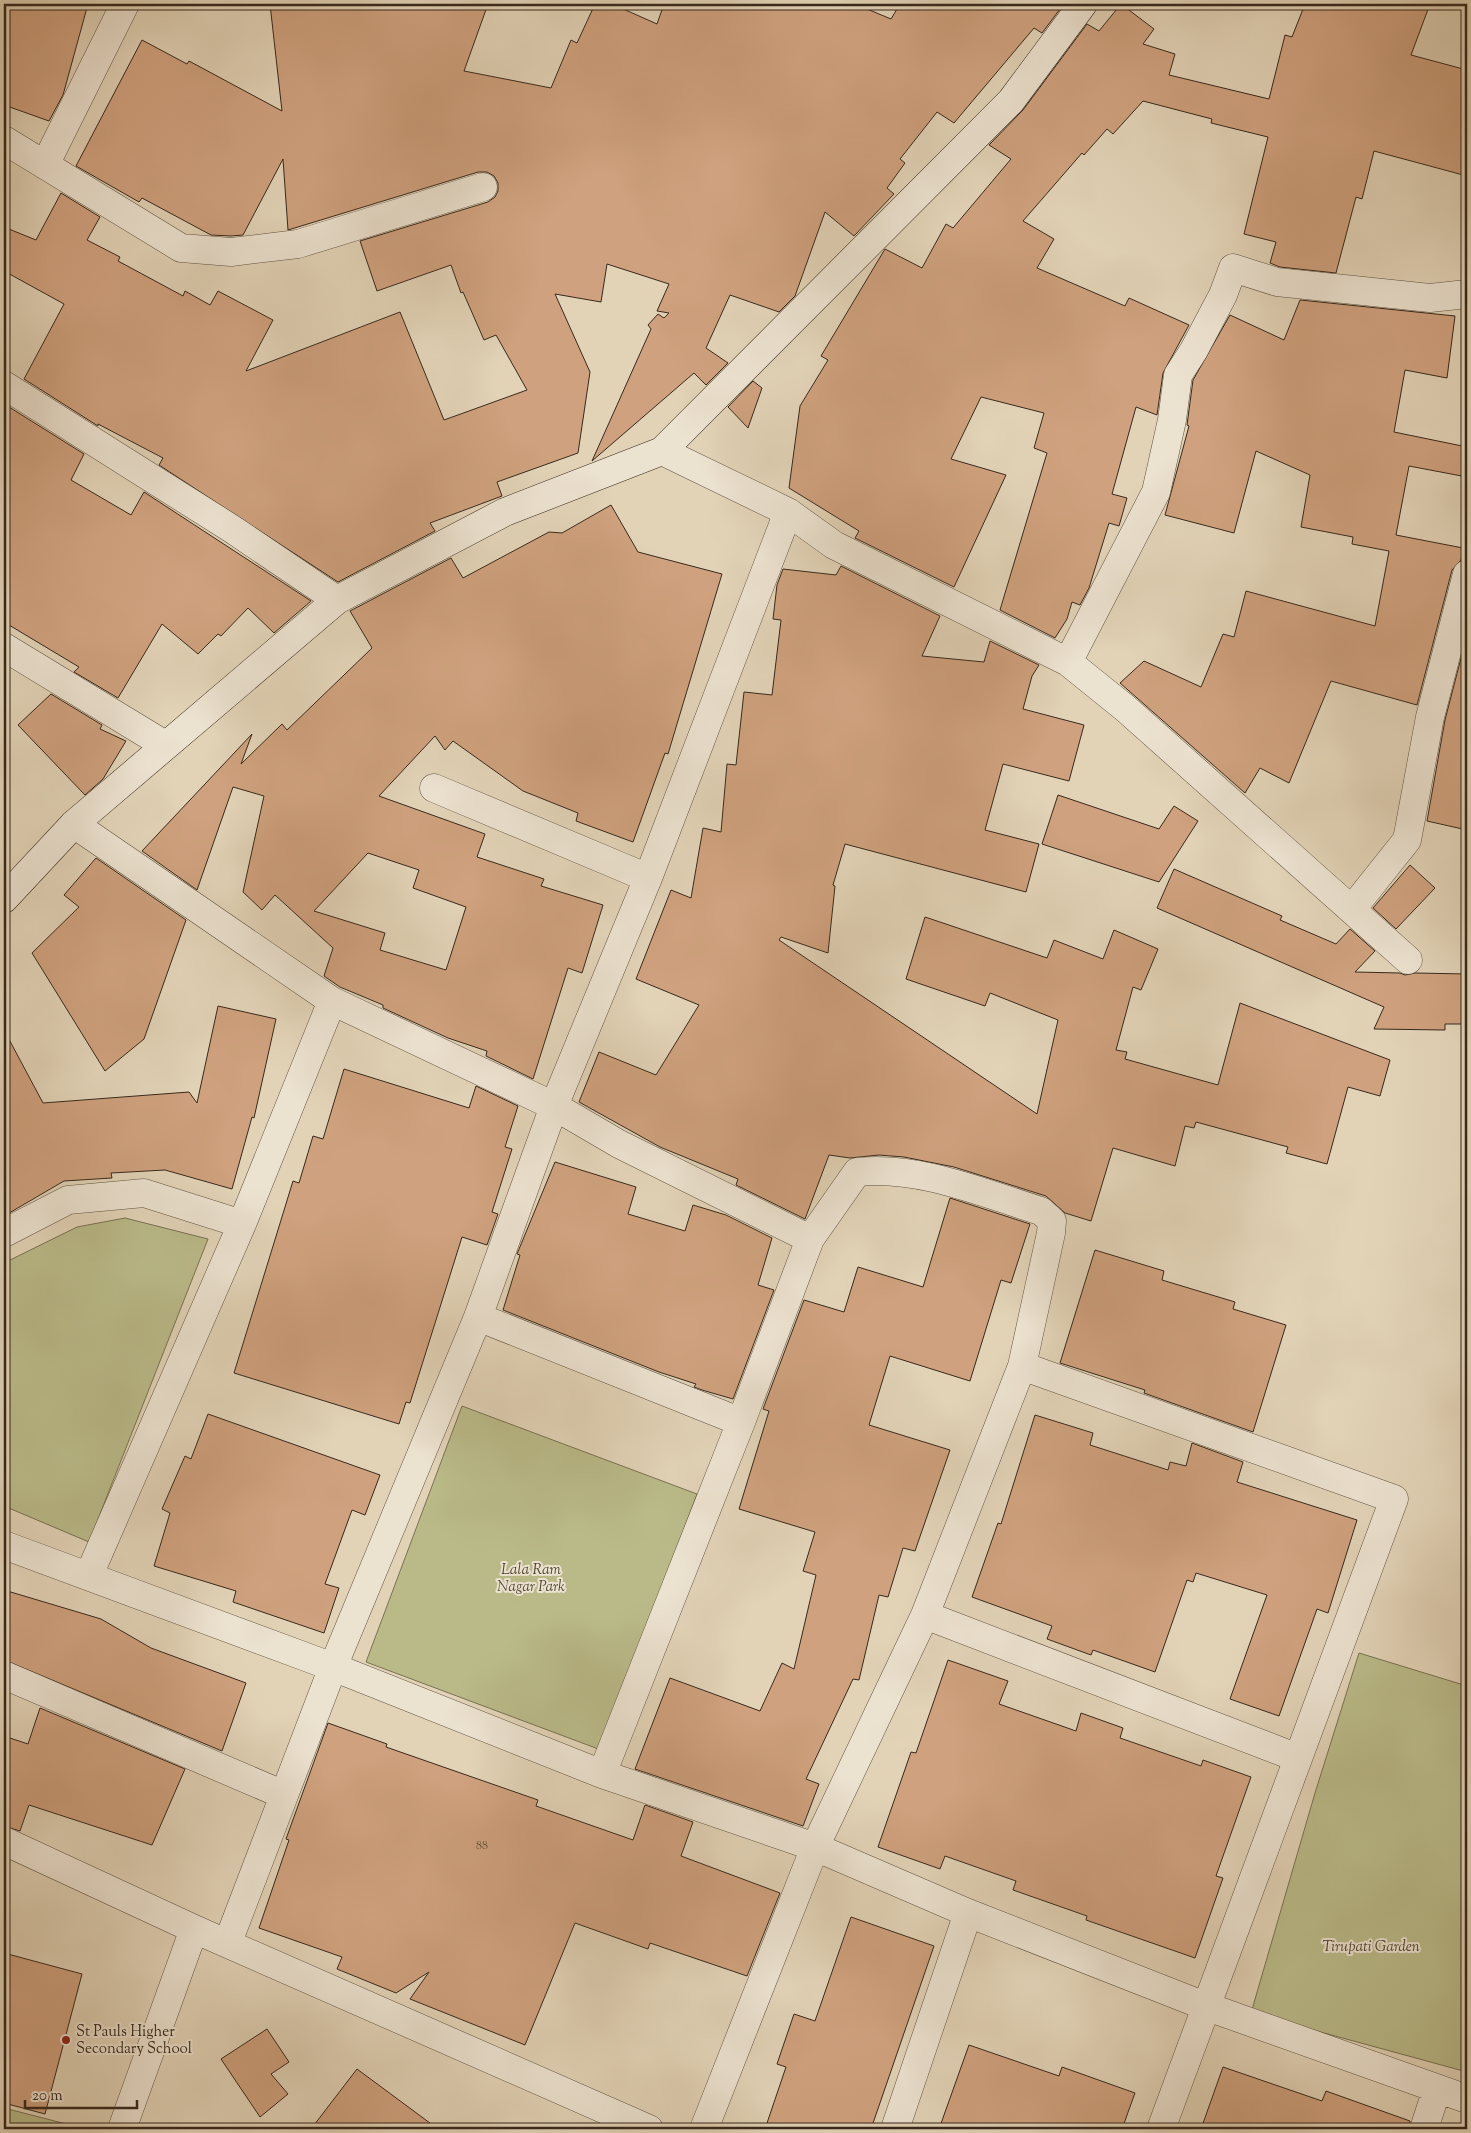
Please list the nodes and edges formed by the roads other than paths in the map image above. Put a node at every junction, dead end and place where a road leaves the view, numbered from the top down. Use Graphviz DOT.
graph roads {
  1 [pos="125,4"];
  2 [pos="1083,4"];
  3 [pos="4,140"];
  4 [pos="45,165"];
  5 [pos="483,187"];
  6 [pos="1467,294"];
  7 [pos="4,385"];
  8 [pos="662,451"];
  9 [pos="788,512"];
  10 [pos="1467,574"];
  11 [pos="337,600"];
  12 [pos="4,647"];
  13 [pos="1068,662"];
  14 [pos="165,745"];
  15 [pos="434,788"];
  16 [pos="74,824"];
  17 [pos="648,878"];
  18 [pos="4,899"];
  19 [pos="1352,909"];
  20 [pos="1408,960"];
  21 [pos="332,1001"];
  22 [pos="554,1106"];
  23 [pos="242,1224"];
  24 [pos="4,1233"];
  25 [pos="810,1239"];
  26 [pos="478,1317"];
  27 [pos="1022,1366"];
  28 [pos="741,1422"];
  29 [pos="4,1545"];
  30 [pos="89,1575"];
  31 [pos="925,1615"];
  32 [pos="333,1667"];
  33 [pos="4,1675"];
  34 [pos="1298,1758"];
  35 [pos="602,1774"];
  36 [pos="284,1795"];
  37 [pos="4,1841"];
  38 [pos="815,1847"];
  39 [pos="968,1913"];
  40 [pos="194,1928"];
  41 [pos="228,1942"];
  42 [pos="1205,2006"];
  43 [pos="1437,2089"];
  44 [pos="1467,2099"];
  45 [pos="122,2129"];
  46 [pos="649,2129"];
  47 [pos="704,2129"];
  48 [pos="895,2129"];
  49 [pos="1161,2129"];
  50 [pos="1424,2129"];
  1 -- 4 [label="street"];
  2 -- 8 [label="street"];
  3 -- 4 [label="street"];
  4 -- 5 [label="street"];
  6 -- 13 [label="street"];
  7 -- 11 [label="street"];
  8 -- 9 [label="street"];
  8 -- 11 [label="street"];
  9 -- 13 [label="street"];
  9 -- 17 [label="street"];
  10 -- 19 [label="street"];
  11 -- 14 [label="street"];
  12 -- 14 [label="street"];
  13 -- 19 [label="street"];
  14 -- 16 [label="street"];
  15 -- 17 [label="street"];
  16 -- 18 [label="street"];
  16 -- 21 [label="street"];
  17 -- 22 [label="street"];
  19 -- 20 [label="street"];
  21 -- 22 [label="street"];
  21 -- 23 [label="street"];
  22 -- 25 [label="street"];
  22 -- 26 [label="street"];
  23 -- 24 [label="street"];
  23 -- 30 [label="street"];
  25 -- 27 [label="street"];
  25 -- 28 [label="street"];
  26 -- 28 [label="street"];
  26 -- 32 [label="street"];
  27 -- 31 [label="street"];
  27 -- 34 [label="street"];
  28 -- 35 [label="street"];
  29 -- 30 [label="street"];
  30 -- 32 [label="street"];
  31 -- 34 [label="street"];
  31 -- 38 [label="street"];
  32 -- 35 [label="street"];
  32 -- 36 [label="street"];
  33 -- 36 [label="street"];
  34 -- 42 [label="street"];
  35 -- 38 [label="street"];
  36 -- 41 [label="street"];
  37 -- 40 [label="street"];
  38 -- 39 [label="street"];
  38 -- 47 [label="street"];
  39 -- 42 [label="street"];
  39 -- 48 [label="street"];
  40 -- 41 [label="street"];
  40 -- 45 [label="street"];
  41 -- 46 [label="street"];
  42 -- 43 [label="street"];
  42 -- 49 [label="street"];
  43 -- 44 [label="street"];
  43 -- 50 [label="street"];
}
